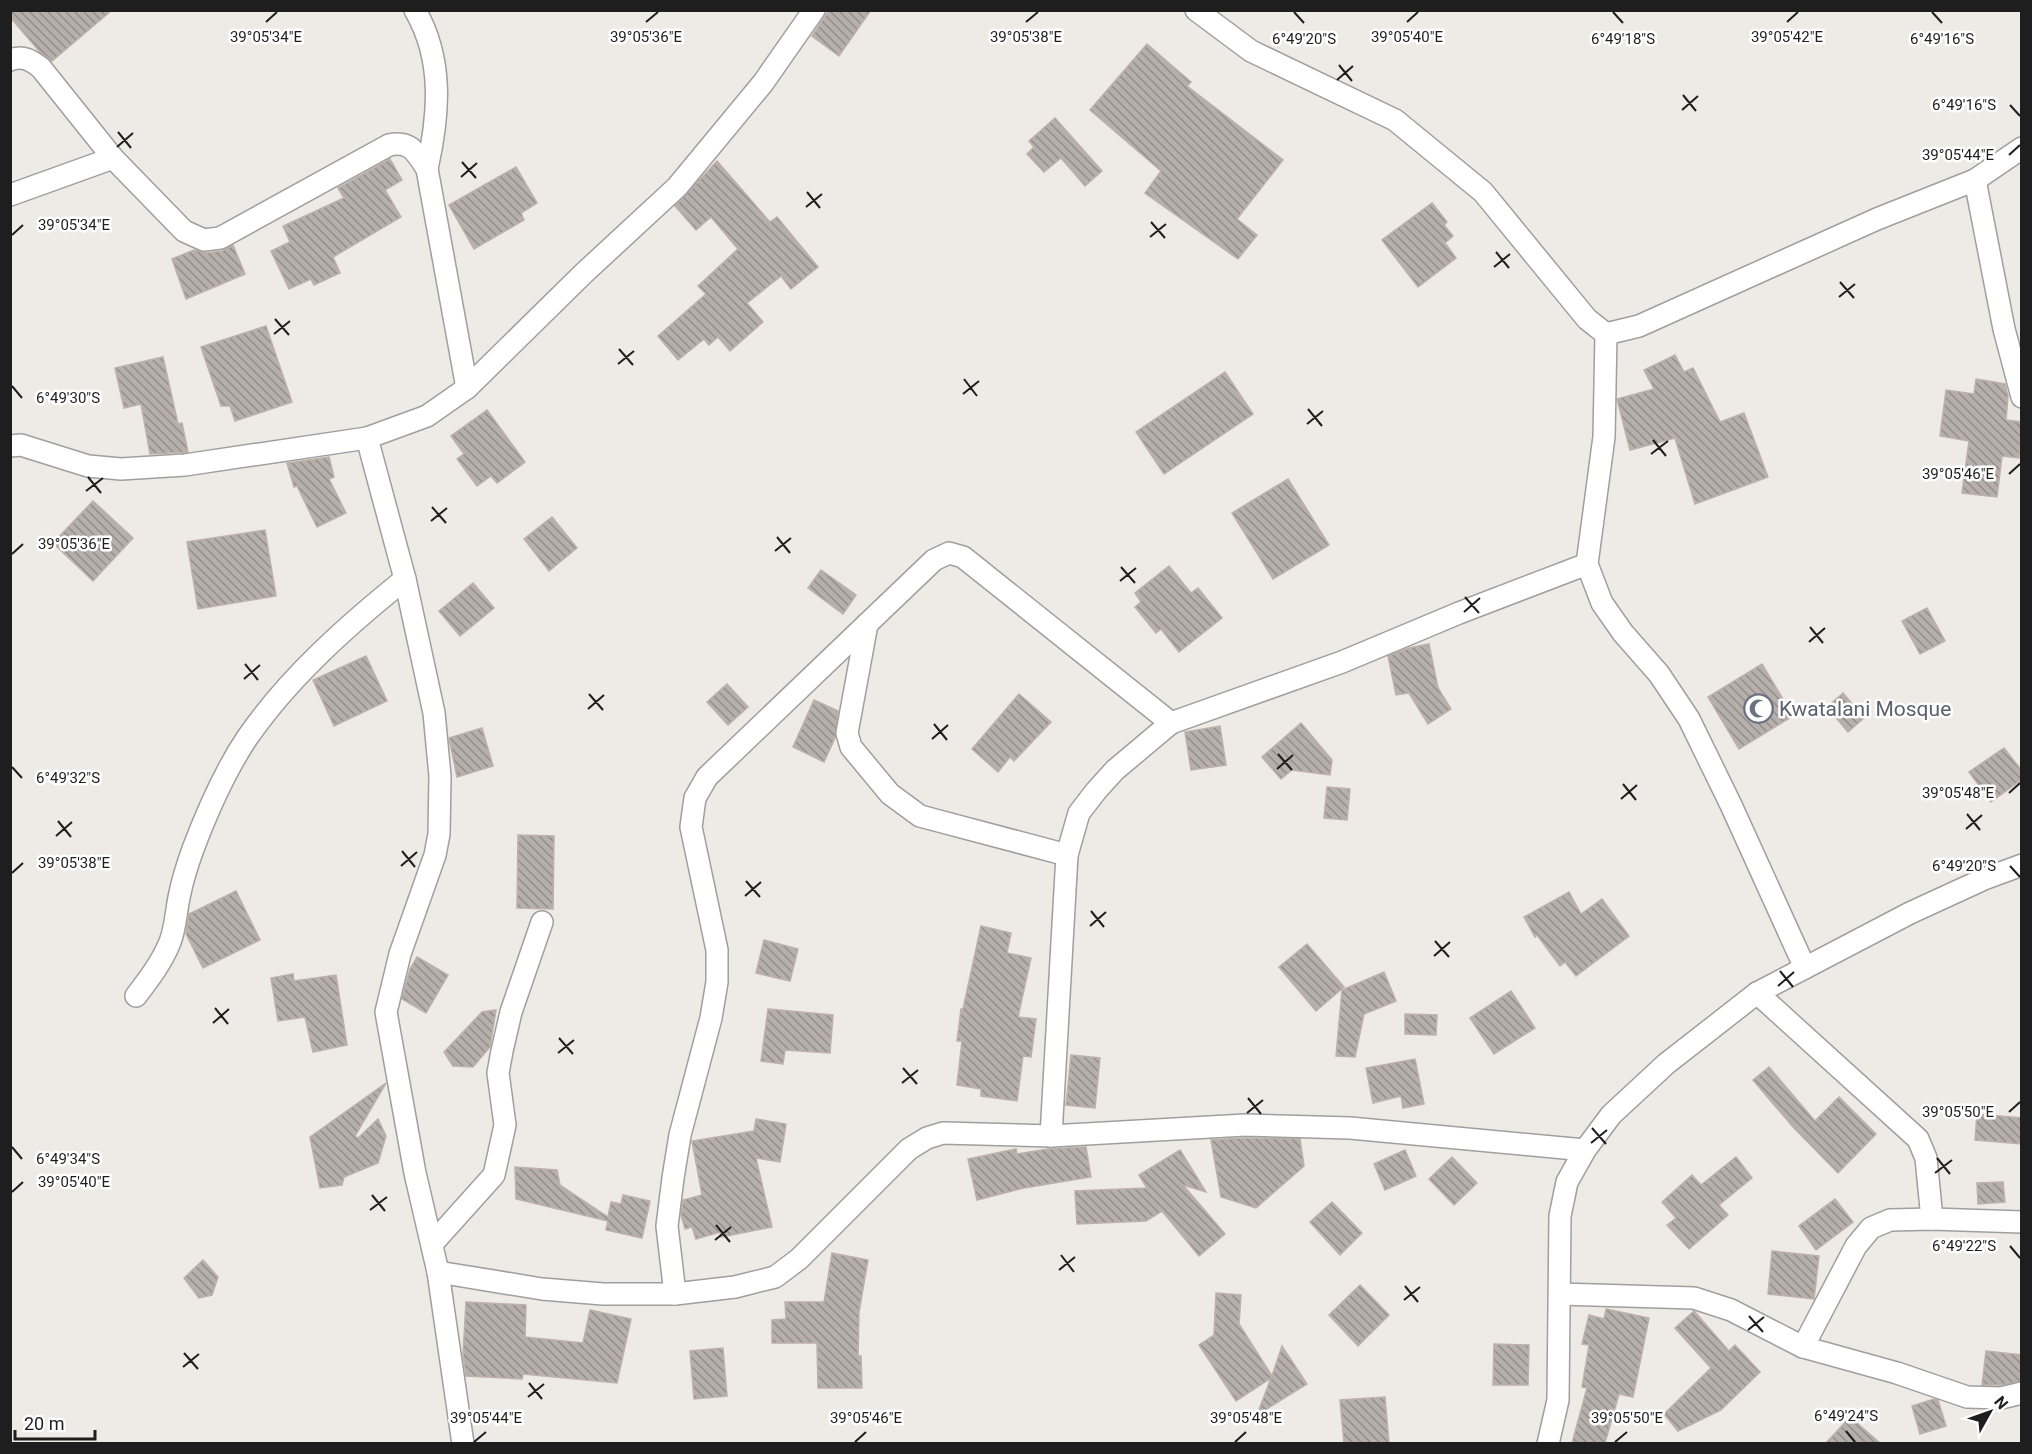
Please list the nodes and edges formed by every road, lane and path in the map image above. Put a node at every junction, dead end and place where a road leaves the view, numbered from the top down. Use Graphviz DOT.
graph roads {
  1 [pos="415,10"];
  2 [pos="814,10"];
  3 [pos="1196,10"];
  4 [pos="10,60"];
  5 [pos="2022,148"];
  6 [pos="113,158"];
  7 [pos="427,169"];
  8 [pos="1975,180"];
  9 [pos="10,195"];
  10 [pos="1606,334"];
  11 [pos="467,388"];
  12 [pos="2022,397"];
  13 [pos="367,438"];
  14 [pos="10,446"];
  15 [pos="1587,564"];
  16 [pos="405,579"];
  17 [pos="867,624"];
  18 [pos="1171,723"];
  19 [pos="1067,855"];
  20 [pos="2022,865"];
  21 [pos="542,922"];
  22 [pos="1804,968"];
  23 [pos="1757,993"];
  24 [pos="136,996"];
  25 [pos="1051,1136"];
  26 [pos="1585,1150"];
  27 [pos="1932,1219"];
  28 [pos="2022,1222"];
  29 [pos="432,1244"];
  30 [pos="438,1272"];
  31 [pos="675,1294"];
  32 [pos="1560,1294"];
  33 [pos="1803,1347"];
  34 [pos="2022,1393"];
  35 [pos="463,1443"];
  36 [pos="1548,1443"];
  1 -- 7 [label="street"];
  2 -- 11 [label="street"];
  3 -- 10 [label="street"];
  4 -- 6 [label="street"];
  5 -- 8 [label="street"];
  6 -- 7 [label="street"];
  6 -- 9 [label="street"];
  7 -- 11 [label="street"];
  8 -- 10 [label="street"];
  8 -- 12 [label="street"];
  10 -- 15 [label="street"];
  11 -- 13 [label="street"];
  13 -- 14 [label="street"];
  13 -- 16 [label="street"];
  15 -- 18 [label="street"];
  15 -- 22 [label="street"];
  16 -- 24 [label="street"];
  16 -- 29 [label="street"];
  17 -- 18 [label="street"];
  17 -- 19 [label="street"];
  17 -- 31 [label="street"];
  18 -- 19 [label="street"];
  19 -- 25 [label="street"];
  20 -- 22 [label="street"];
  21 -- 29 [label="street"];
  22 -- 23 [label="street"];
  23 -- 26 [label="street"];
  23 -- 27 [label="street"];
  25 -- 26 [label="street"];
  25 -- 31 [label="street"];
  26 -- 32 [label="street"];
  27 -- 28 [label="street"];
  27 -- 33 [label="street"];
  29 -- 30 [label="street"];
  30 -- 31 [label="street"];
  30 -- 35 [label="street"];
  32 -- 33 [label="street"];
  32 -- 36 [label="street"];
  33 -- 34 [label="street"];
}
